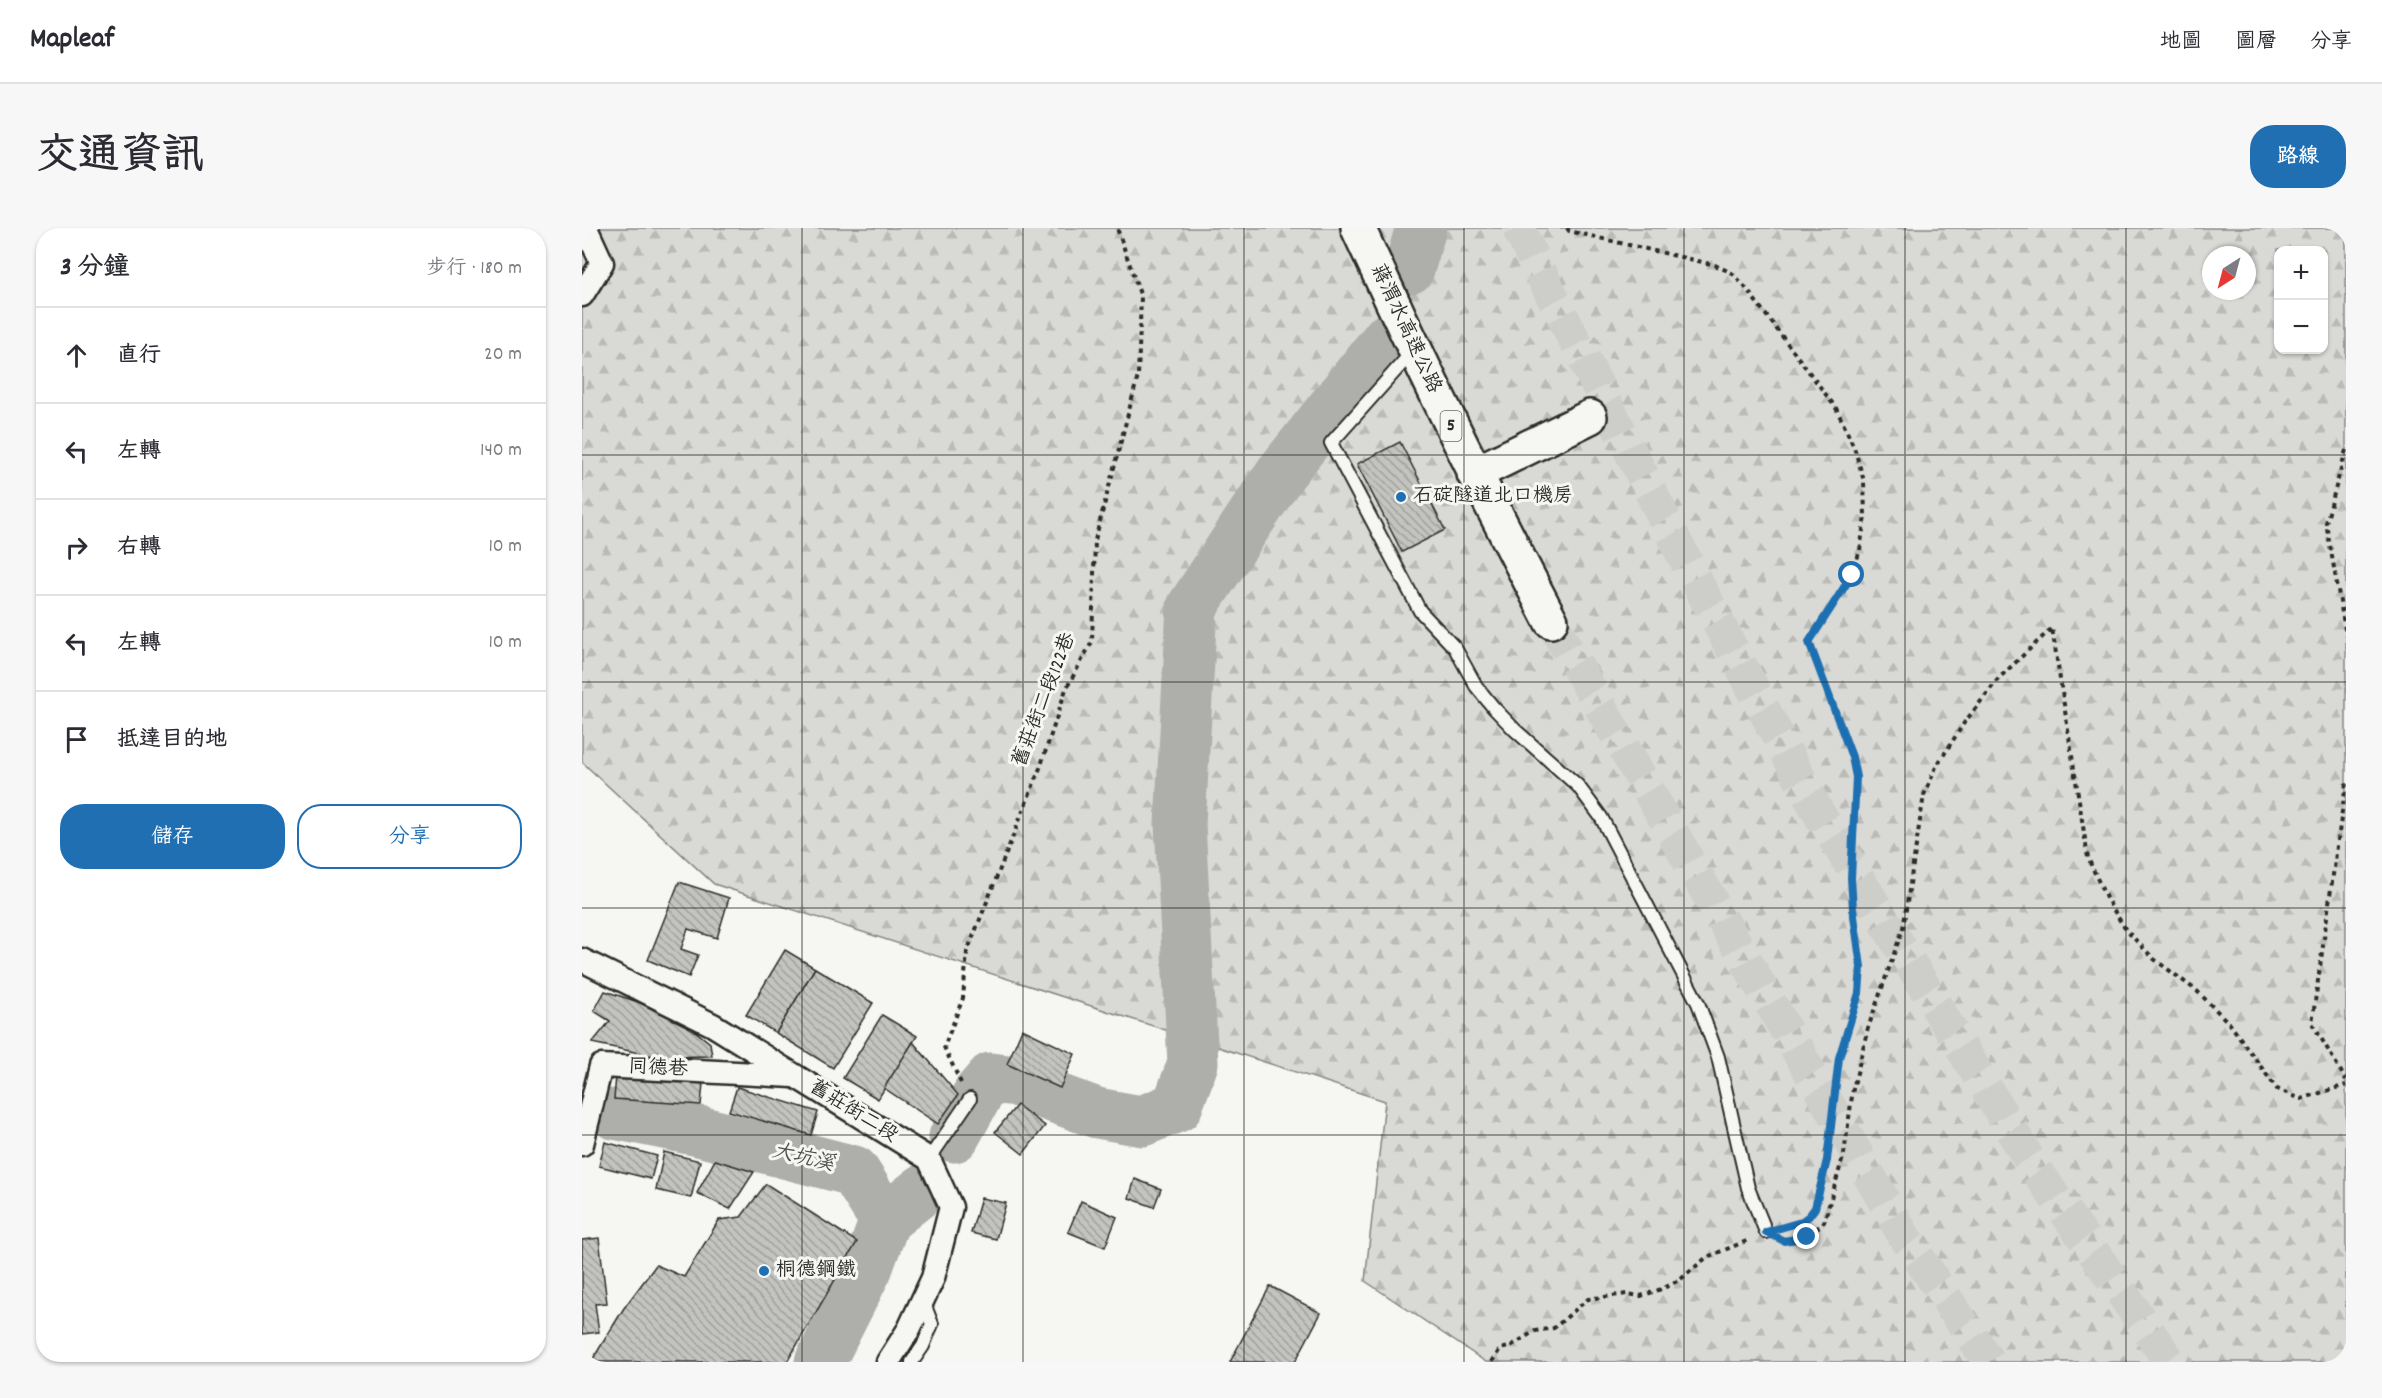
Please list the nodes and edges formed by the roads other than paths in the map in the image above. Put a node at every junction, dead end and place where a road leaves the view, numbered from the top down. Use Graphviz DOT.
graph roads {
  1 [pos="586,228"];
  2 [pos="1358,228"];
  3 [pos="582,296"];
  4 [pos="1414,350"];
  5 [pos="1590,417"];
  6 [pos="1474,474"];
  7 [pos="1551,621"];
  8 [pos="582,960"];
  9 [pos="794,1076"];
  10 [pos="970,1100"];
  11 [pos="582,1144"];
  12 [pos="929,1160"];
  13 [pos="1766,1232"];
  14 [pos="922,1300"];
  15 [pos="888,1362"];
  16 [pos="912,1362"];
  1 -- 3 [label="street"];
  2 -- 4 [label="highway, 蔣渭水高速公路 / 5"];
  4 -- 6 [label="highway, 蔣渭水高速公路 / 5"];
  4 -- 13 [label="lane"];
  5 -- 6 [label="highway"];
  6 -- 7 [label="highway, 蔣渭水高速公路 / 5"];
  8 -- 9 [label="street, 舊莊街二段"];
  9 -- 11 [label="street, 同德巷"];
  9 -- 12 [label="street, 舊莊街二段"];
  10 -- 12 [label="lane"];
  12 -- 14 [label="street"];
  14 -- 15 [label="street"];
  14 -- 16 [label="lane"];
}
